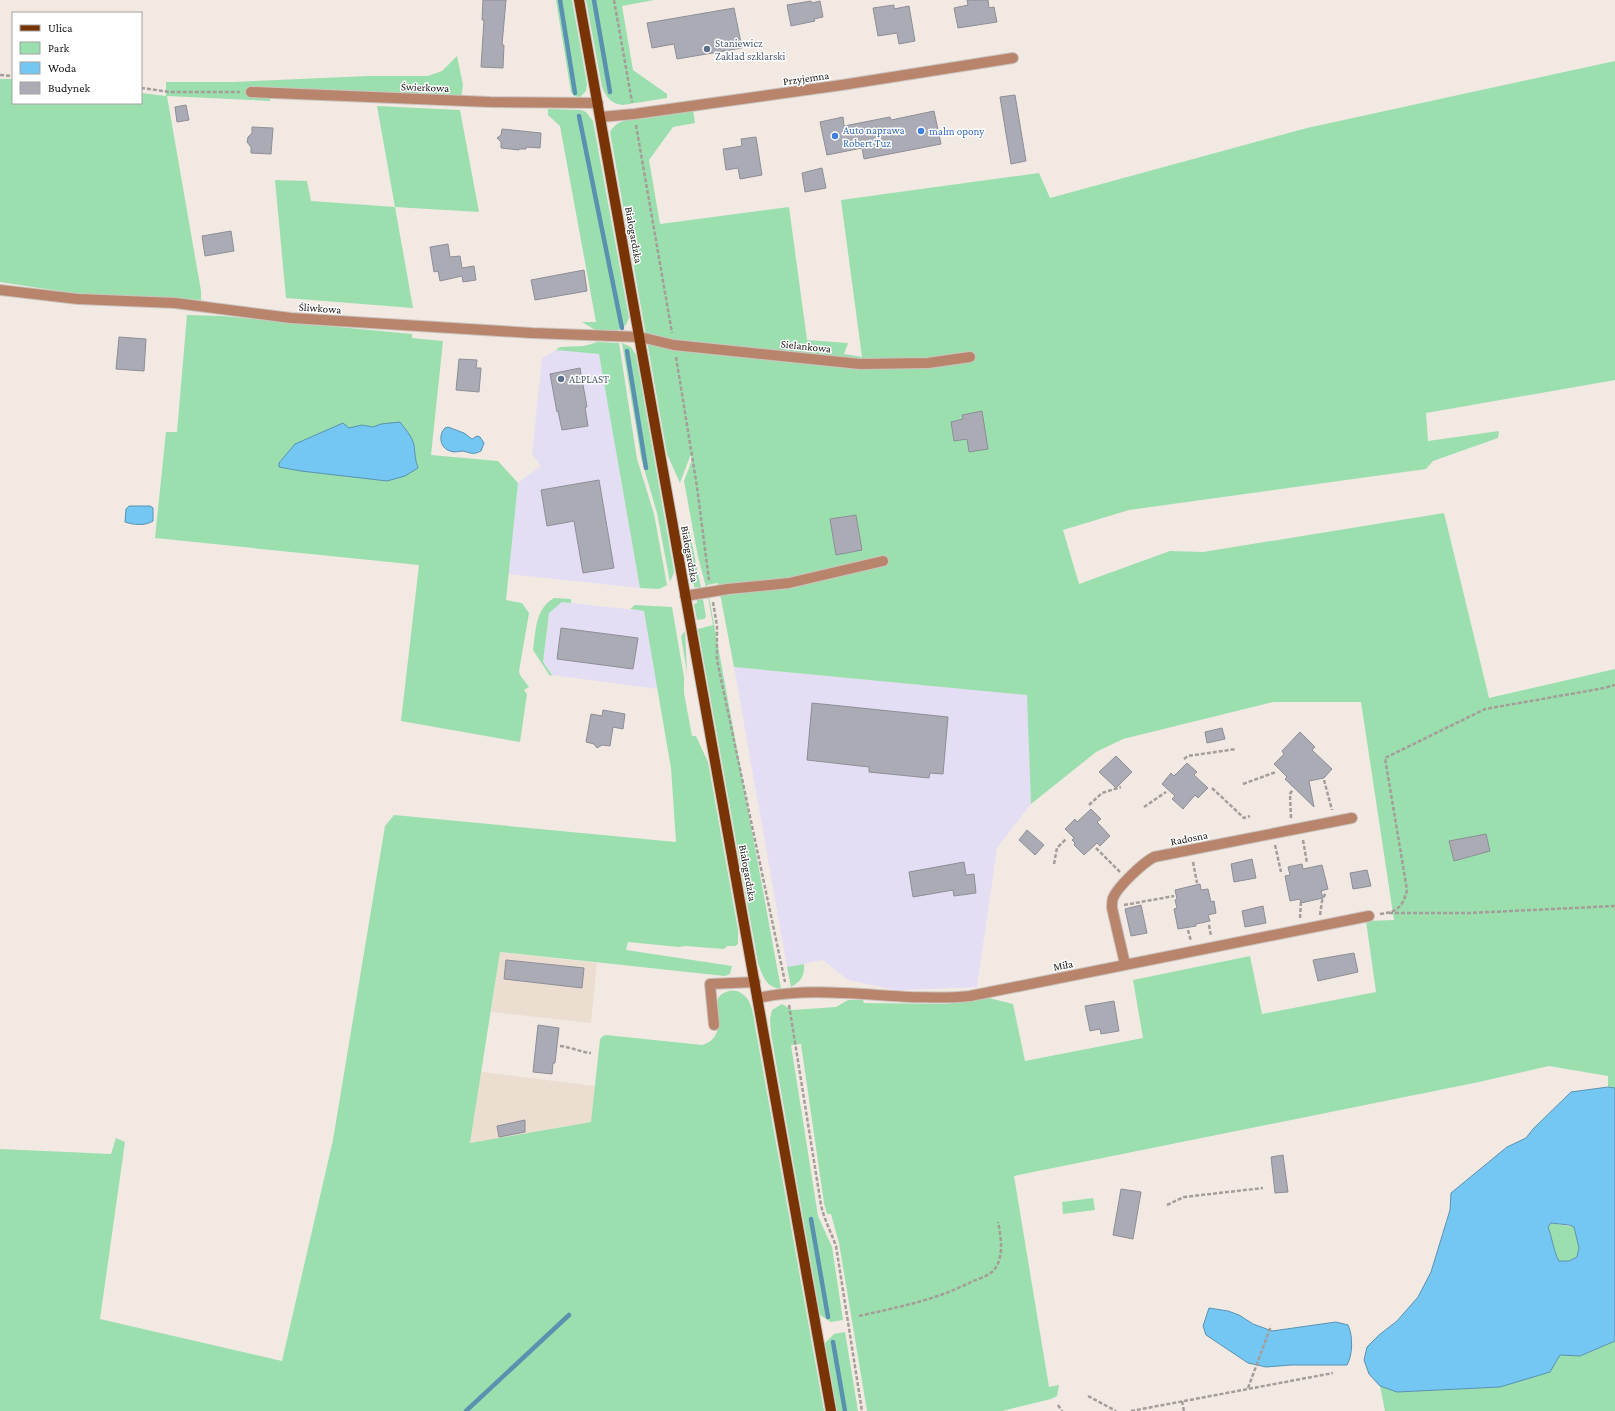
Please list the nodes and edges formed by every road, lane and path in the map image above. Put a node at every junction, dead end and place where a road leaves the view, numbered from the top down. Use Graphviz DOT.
graph roads {
  1 [pos="579,0"];
  2 [pos="614,0"];
  3 [pos="1013,58"];
  4 [pos="0,75"];
  5 [pos="12,76"];
  6 [pos="142,88"];
  7 [pos="251,92"];
  8 [pos="598,103"];
  9 [pos="634,114"];
  10 [pos="601,117"];
  11 [pos="0,290"];
  12 [pos="640,337"];
  13 [pos="674,345"];
  14 [pos="970,357"];
  15 [pos="883,561"];
  16 [pos="711,592"];
  17 [pos="685,596"];
  18 [pos="1615,684"];
  19 [pos="1236,749"];
  20 [pos="1184,759"];
  21 [pos="1276,772"];
  22 [pos="1324,780"];
  23 [pos="1243,784"];
  24 [pos="1121,787"];
  25 [pos="1212,788"];
  26 [pos="1293,789"];
  27 [pos="1166,792"];
  28 [pos="1089,805"];
  29 [pos="1144,808"];
  30 [pos="1250,816"];
  31 [pos="1352,818"];
  32 [pos="1334,821"];
  33 [pos="1297,830"];
  34 [pos="1272,835"];
  35 [pos="1066,839"];
  36 [pos="1096,848"];
  37 [pos="1191,850"];
  38 [pos="1307,863"];
  39 [pos="1054,864"];
  40 [pos="1281,872"];
  41 [pos="1128,880"];
  42 [pos="1198,883"];
  43 [pos="1326,892"];
  44 [pos="1174,896"];
  45 [pos="1615,906"];
  46 [pos="1112,908"];
  47 [pos="1389,913"];
  48 [pos="1368,916"];
  49 [pos="1320,926"];
  50 [pos="1125,964"];
  51 [pos="755,982"];
  52 [pos="788,995"];
  53 [pos="758,998"];
  54 [pos="714,1025"];
  55 [pos="560,1046"];
  56 [pos="591,1053"];
  57 [pos="1263,1188"];
  58 [pos="1167,1205"];
  59 [pos="998,1222"];
  60 [pos="859,1316"];
  61 [pos="1271,1326"];
  62 [pos="1333,1373"];
  63 [pos="1248,1388"];
  64 [pos="1088,1396"];
  65 [pos="1182,1401"];
  66 [pos="1058,1405"];
  67 [pos="1140,1410"];
  68 [pos="831,1411"];
  69 [pos="862,1411"];
  70 [pos="1062,1411"];
  71 [pos="1116,1411"];
  72 [pos="1131,1411"];
  73 [pos="1184,1411"];
  1 -- 8 [label="main road, Białogardzka"];
  2 -- 9 [label="path"];
  3 -- 9 [label="street, Przyjemna"];
  4 -- 5 [label="path"];
  6 -- 7 [label="path"];
  7 -- 8 [label="street, Świerkowa"];
  8 -- 10 [label="main road, Białogardzka"];
  9 -- 10 [label="street, Przyjemna"];
  9 -- 13 [label="path"];
  10 -- 12 [label="main road, Białogardzka"];
  11 -- 12 [label="street, Śliwkowa"];
  12 -- 13 [label="street, Sielankowa"];
  12 -- 17 [label="main road, Białogardzka"];
  13 -- 14 [label="street, Sielankowa"];
  13 -- 16 [label="path"];
  15 -- 16 [label="street"];
  16 -- 17 [label="street"];
  16 -- 52 [label="path"];
  17 -- 51 [label="main road, Białogardzka"];
  18 -- 47 [label="path"];
  19 -- 20 [label="path"];
  21 -- 23 [label="path"];
  22 -- 32 [label="path"];
  24 -- 28 [label="path"];
  25 -- 30 [label="path"];
  26 -- 33 [label="path"];
  27 -- 29 [label="path"];
  31 -- 32 [label="street, Radosna"];
  32 -- 33 [label="street, Radosna"];
  33 -- 34 [label="street, Radosna"];
  33 -- 38 [label="path"];
  34 -- 37 [label="street, Radosna"];
  34 -- 40 [label="path"];
  35 -- 39 [label="path"];
  36 -- 41 [label="path"];
  37 -- 41 [label="street, Radosna"];
  37 -- 42 [label="path"];
  41 -- 46 [label="street, Radosna"];
  43 -- 49 [label="path"];
  44 -- 46 [label="path"];
  45 -- 47 [label="path"];
  46 -- 50 [label="street"];
  47 -- 48 [label="path"];
  48 -- 49 [label="street, Miła"];
  49 -- 50 [label="street, Miła"];
  50 -- 52 [label="street, Miła"];
  51 -- 53 [label="main road, Białogardzka"];
  51 -- 54 [label="street"];
  52 -- 53 [label="street, Miła"];
  52 -- 69 [label="path"];
  53 -- 68 [label="main road, Białogardzka"];
  55 -- 56 [label="path"];
  57 -- 58 [label="path"];
  59 -- 60 [label="path"];
  61 -- 63 [label="path"];
  62 -- 63 [label="path"];
  63 -- 65 [label="path"];
  64 -- 71 [label="path"];
  65 -- 67 [label="path"];
  65 -- 73 [label="path"];
  66 -- 70 [label="path"];
  67 -- 72 [label="path"];
}
